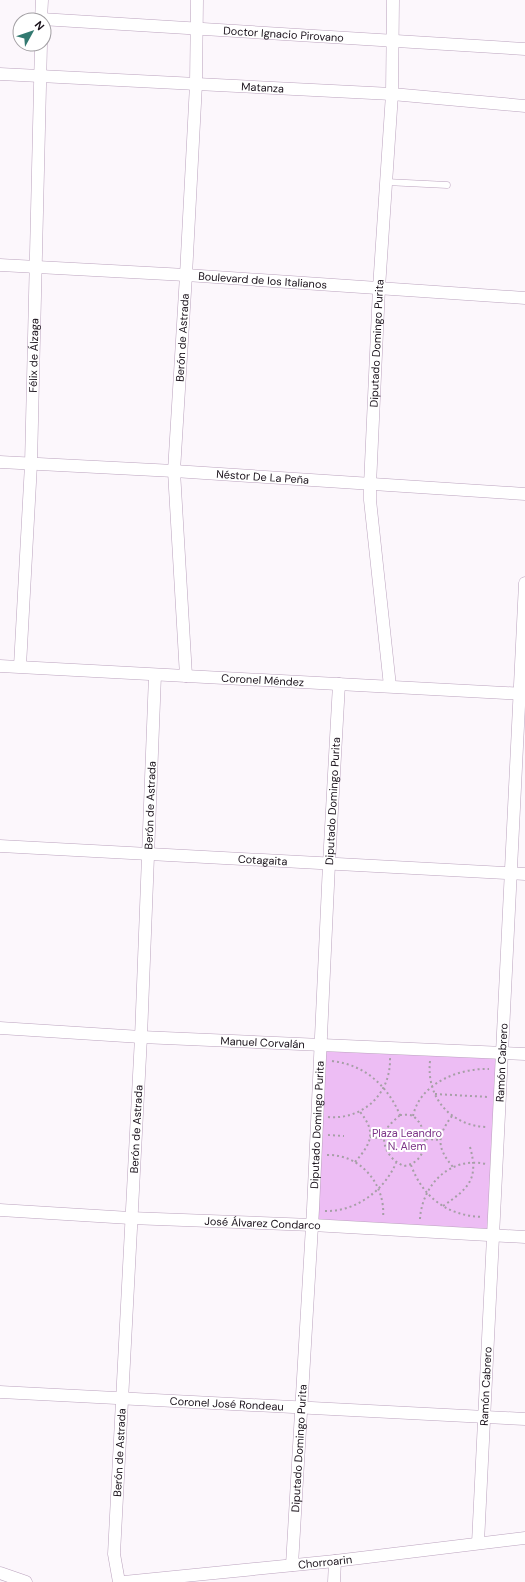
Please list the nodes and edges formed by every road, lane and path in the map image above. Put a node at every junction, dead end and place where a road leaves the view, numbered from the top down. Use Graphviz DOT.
graph roads {
  1 [pos="42,0"];
  2 [pos="197,0"];
  3 [pos="393,0"];
  4 [pos="41,12"];
  5 [pos="52,21"];
  6 [pos="197,30"];
  7 [pos="392,41"];
  8 [pos="525,49"];
  9 [pos="41,52"];
  10 [pos="0,74"];
  11 [pos="41,77"];
  12 [pos="196,84"];
  13 [pos="392,94"];
  14 [pos="525,106"];
  15 [pos="386,182"];
  16 [pos="447,185"];
  17 [pos="0,265"];
  18 [pos="34,267"];
  19 [pos="186,275"];
  20 [pos="379,288"];
  21 [pos="525,298"];
  22 [pos="0,462"];
  23 [pos="31,464"];
  24 [pos="174,471"];
  25 [pos="370,485"];
  26 [pos="525,494"];
  27 [pos="525,583"];
  28 [pos="0,666"];
  29 [pos="20,666"];
  30 [pos="155,675"];
  31 [pos="186,676"];
  32 [pos="339,684"];
  33 [pos="390,686"];
  34 [pos="523,694"];
  35 [pos="0,846"];
  36 [pos="148,855"];
  37 [pos="329,864"];
  38 [pos="511,873"];
  39 [pos="525,874"];
  40 [pos="0,1028"];
  41 [pos="141,1037"];
  42 [pos="321,1045"];
  43 [pos="390,1047"];
  44 [pos="433,1050"];
  45 [pos="503,1053"];
  46 [pos="525,1054"];
  47 [pos="321,1064"];
  48 [pos="502,1069"];
  49 [pos="384,1087"];
  50 [pos="432,1087"];
  51 [pos="435,1094"];
  52 [pos="500,1098"];
  53 [pos="360,1112"];
  54 [pos="318,1115"];
  55 [pos="400,1115"];
  56 [pos="413,1116"];
  57 [pos="452,1116"];
  58 [pos="498,1128"];
  59 [pos="317,1134"];
  60 [pos="344,1136"];
  61 [pos="370,1137"];
  62 [pos="385,1139"];
  63 [pos="426,1140"];
  64 [pos="440,1140"];
  65 [pos="470,1147"];
  66 [pos="316,1156"];
  67 [pos="355,1162"];
  68 [pos="474,1162"];
  69 [pos="396,1163"];
  70 [pos="411,1165"];
  71 [pos="497,1166"];
  72 [pos="453,1167"];
  73 [pos="379,1189"];
  74 [pos="426,1193"];
  75 [pos="444,1206"];
  76 [pos="313,1209"];
  77 [pos="0,1210"];
  78 [pos="494,1215"];
  79 [pos="130,1218"];
  80 [pos="312,1225"];
  81 [pos="379,1228"];
  82 [pos="422,1230"];
  83 [pos="493,1236"];
  84 [pos="525,1237"];
  85 [pos="0,1392"];
  86 [pos="122,1398"];
  87 [pos="302,1408"];
  88 [pos="485,1416"];
  89 [pos="525,1418"];
  90 [pos="525,1538"];
  91 [pos="478,1543"];
  92 [pos="334,1561"];
  93 [pos="292,1565"];
  94 [pos="0,1573"];
  95 [pos="23,1582"];
  96 [pos="119,1582"];
  97 [pos="124,1582"];
  98 [pos="334,1582"];
  1 -- 4 [label="street"];
  2 -- 6 [label="street, Berón de Astrada"];
  3 -- 7 [label="street, Diputado Domingo Purita"];
  5 -- 6 [label="street, Doctor Ignacio Pirovano"];
  6 -- 7 [label="street, Doctor Ignacio Pirovano"];
  6 -- 12 [label="street, Berón de Astrada"];
  7 -- 8 [label="street, Doctor Ignacio Pirovano"];
  7 -- 13 [label="street, Diputado Domingo Purita"];
  9 -- 11 [label="street, Félix de Álzaga"];
  10 -- 11 [label="street, Matanza"];
  11 -- 12 [label="street, Matanza"];
  11 -- 18 [label="street, Félix de Álzaga"];
  12 -- 13 [label="street, Matanza"];
  12 -- 19 [label="street, Berón de Astrada"];
  13 -- 14 [label="street, Matanza"];
  13 -- 15 [label="street, Diputado Domingo Purita"];
  15 -- 16 [label="lane"];
  15 -- 20 [label="street, Diputado Domingo Purita"];
  17 -- 18 [label="street, Boulevard de los Italianos"];
  18 -- 19 [label="street, Boulevard de los Italianos"];
  18 -- 23 [label="street, Félix de Álzaga"];
  19 -- 20 [label="street, Boulevard de los Italianos"];
  19 -- 24 [label="street, Berón de Astrada"];
  20 -- 21 [label="street, Boulevard de los Italianos"];
  20 -- 25 [label="street, Diputado Domingo Purita"];
  22 -- 23 [label="street, Néstor De La Peña"];
  23 -- 24 [label="street, Néstor De La Peña"];
  23 -- 29 [label="street, Félix de Álzaga"];
  24 -- 25 [label="street, Néstor De La Peña"];
  24 -- 31 [label="street, Berón de Astrada"];
  25 -- 26 [label="street, Néstor De La Peña"];
  25 -- 33 [label="street, Diputado Domingo Purita"];
  27 -- 34 [label="street, Ramón Cabrero"];
  28 -- 29 [label="street, Coronel Méndez"];
  29 -- 30 [label="street, Coronel Méndez"];
  30 -- 31 [label="street, Coronel Méndez"];
  30 -- 36 [label="street, Berón de Astrada"];
  31 -- 32 [label="street, Coronel Méndez"];
  32 -- 33 [label="street, Coronel Méndez"];
  32 -- 37 [label="street, Diputado Domingo Purita"];
  33 -- 34 [label="street, Coronel Méndez"];
  34 -- 38 [label="street, Ramón Cabrero"];
  35 -- 36 [label="street, Cotagaita"];
  36 -- 37 [label="street, Cotagaita"];
  36 -- 41 [label="street, Berón de Astrada"];
  37 -- 38 [label="street, Cotagaita"];
  37 -- 42 [label="street, Diputado Domingo Purita"];
  38 -- 39 [label="street, Cotagaita"];
  38 -- 45 [label="street, Ramón Cabrero"];
  40 -- 41 [label="street, Manuel Corvalán"];
  41 -- 42 [label="street, Manuel Corvalán"];
  41 -- 79 [label="street, Berón de Astrada"];
  42 -- 43 [label="street, Manuel Corvalán"];
  42 -- 47 [label="street, Diputado Domingo Purita"];
  43 -- 44 [label="street, Manuel Corvalán"];
  43 -- 49 [label="path"];
  44 -- 45 [label="street, Manuel Corvalán"];
  44 -- 50 [label="path"];
  45 -- 46 [label="street, Manuel Corvalán"];
  45 -- 48 [label="street, Ramón Cabrero"];
  47 -- 49 [label="path"];
  47 -- 54 [label="street, Diputado Domingo Purita"];
  48 -- 50 [label="path"];
  48 -- 52 [label="street, Ramón Cabrero"];
  49 -- 53 [label="path"];
  49 -- 55 [label="path"];
  50 -- 51 [label="path"];
  50 -- 56 [label="path"];
  51 -- 52 [label="path"];
  51 -- 57 [label="path"];
  52 -- 58 [label="street, Ramón Cabrero"];
  53 -- 54 [label="path"];
  53 -- 61 [label="path"];
  54 -- 59 [label="street, Diputado Domingo Purita"];
  55 -- 56 [label="path"];
  55 -- 62 [label="path"];
  56 -- 63 [label="path"];
  57 -- 58 [label="path"];
  57 -- 64 [label="path"];
  58 -- 71 [label="street, Ramón Cabrero"];
  59 -- 60 [label="path"];
  59 -- 66 [label="street, Diputado Domingo Purita"];
  61 -- 62 [label="path"];
  61 -- 67 [label="path"];
  62 -- 69 [label="path"];
  63 -- 64 [label="path"];
  63 -- 70 [label="path"];
  64 -- 72 [label="path"];
  65 -- 68 [label="path"];
  66 -- 67 [label="path"];
  66 -- 76 [label="street, Diputado Domingo Purita"];
  67 -- 73 [label="path"];
  68 -- 71 [label="path"];
  68 -- 72 [label="path"];
  68 -- 75 [label="path"];
  69 -- 70 [label="path"];
  69 -- 73 [label="path"];
  70 -- 74 [label="path"];
  71 -- 78 [label="street, Ramón Cabrero"];
  72 -- 74 [label="path"];
  73 -- 76 [label="path"];
  73 -- 81 [label="path"];
  74 -- 75 [label="path"];
  74 -- 82 [label="path"];
  75 -- 78 [label="path"];
  76 -- 80 [label="street, Diputado Domingo Purita"];
  77 -- 79 [label="street, José Álvarez Condarco"];
  78 -- 83 [label="street, Ramón Cabrero"];
  79 -- 80 [label="street, José Álvarez Condarco"];
  79 -- 86 [label="street, Berón de Astrada"];
  80 -- 81 [label="street, José Álvarez Condarco"];
  80 -- 87 [label="street, Diputado Domingo Purita"];
  81 -- 82 [label="street, José Álvarez Condarco"];
  82 -- 83 [label="street, José Álvarez Condarco"];
  83 -- 84 [label="street, José Álvarez Condarco"];
  83 -- 88 [label="street, Ramón Cabrero"];
  85 -- 86 [label="street, Coronel José Rondeau"];
  86 -- 87 [label="street, Coronel José Rondeau"];
  86 -- 96 [label="street, Berón de Astrada"];
  87 -- 88 [label="street, Coronel José Rondeau"];
  87 -- 93 [label="street, Diputado Domingo Purita"];
  88 -- 89 [label="street, Coronel José Rondeau"];
  88 -- 91 [label="street, Ramón Cabrero"];
  90 -- 91 [label="street, Chorroarin"];
  91 -- 92 [label="street, Chorroarin"];
  92 -- 93 [label="street, Chorroarin"];
  92 -- 98 [label="street"];
  93 -- 97 [label="street, Chorroarin"];
  94 -- 95 [label="street"];
}
